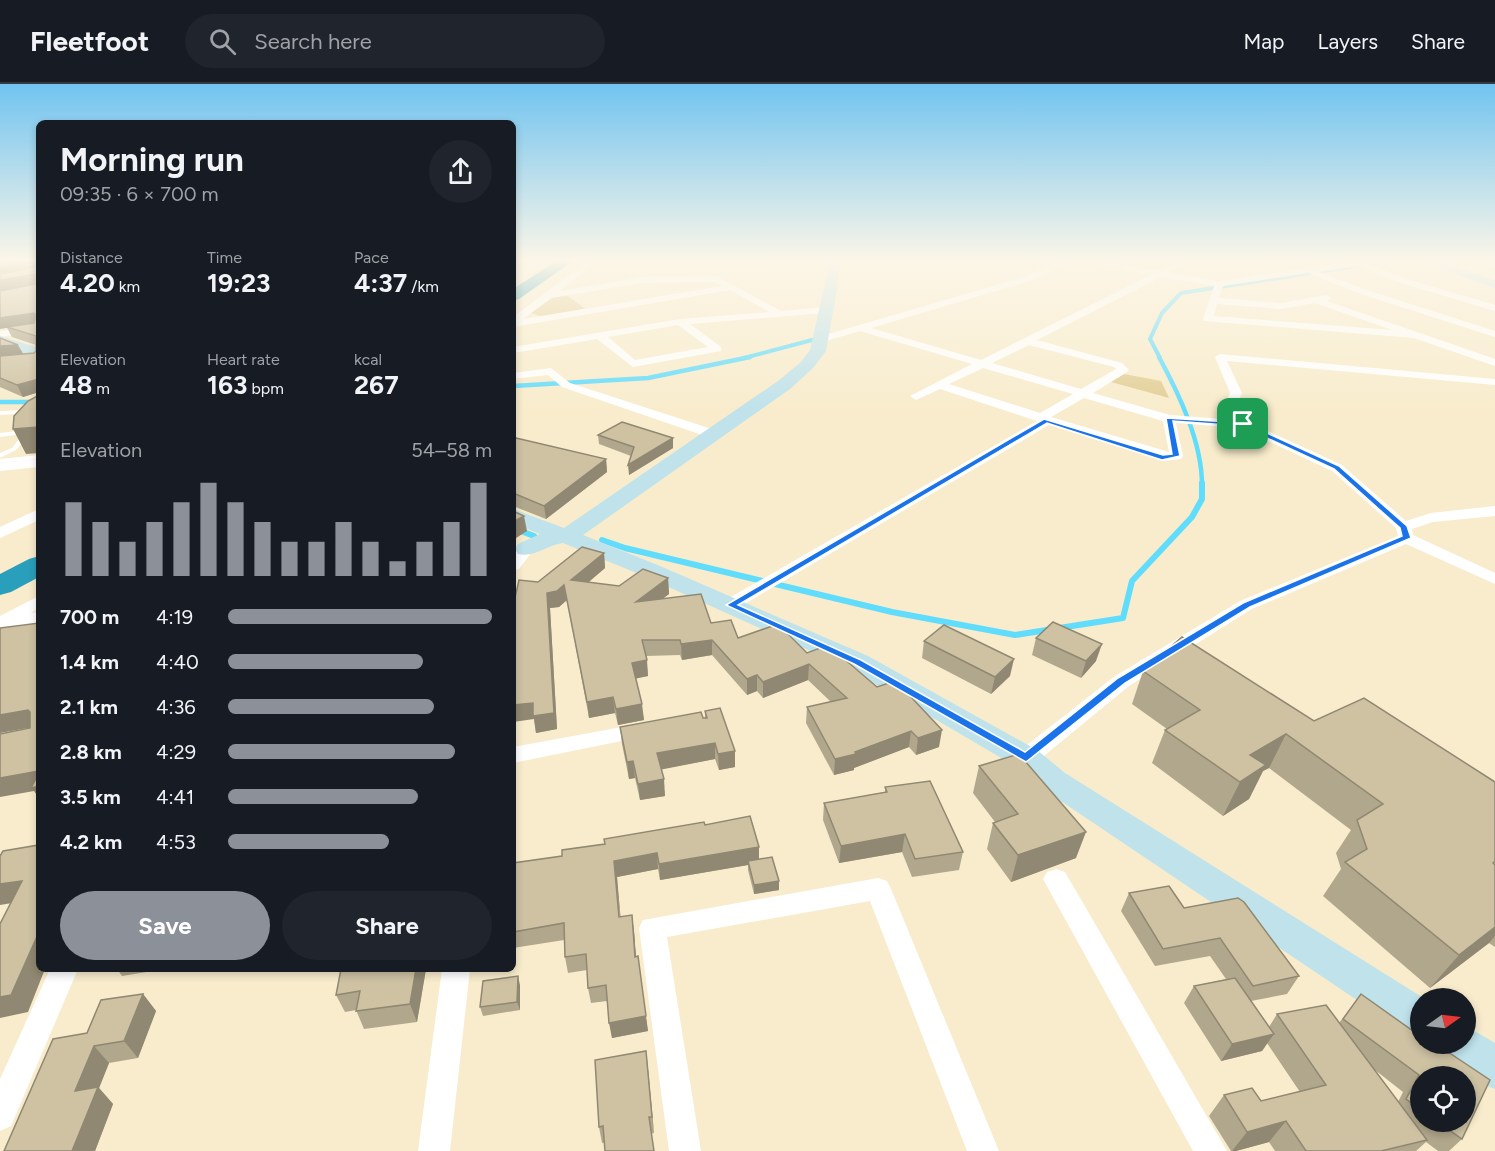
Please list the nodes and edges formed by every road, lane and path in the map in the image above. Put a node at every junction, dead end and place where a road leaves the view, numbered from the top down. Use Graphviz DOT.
graph roads {
  1 [pos="825,310"];
  2 [pos="529,311"];
  3 [pos="589,311"];
  4 [pos="774,311"];
  5 [pos="813,311"];
  6 [pos="919,311"];
  7 [pos="1088,311"];
  8 [pos="1212,311"];
  9 [pos="1345,311"];
  10 [pos="1423,311"];
  11 [pos="778,313"];
  12 [pos="516,321"];
  13 [pos="680,322"];
  14 [pos="516,323"];
  15 [pos="36,328"];
  16 [pos="861,328"];
  17 [pos="0,334"];
  18 [pos="1495,334"];
  19 [pos="599,335"];
  20 [pos="1413,335"];
  21 [pos="0,339"];
  22 [pos="822,339"];
  23 [pos="1028,341"];
  24 [pos="516,349"];
  25 [pos="36,352"];
  26 [pos="36,359"];
  27 [pos="20,361"];
  28 [pos="982,363"];
  29 [pos="1495,363"];
  30 [pos="516,376"];
  31 [pos="1495,382"];
  32 [pos="939,385"];
  33 [pos="1083,393"];
  34 [pos="916,396"];
  35 [pos="0,413"];
  36 [pos="36,414"];
  37 [pos="1169,419"];
  38 [pos="1046,421"];
  39 [pos="36,423"];
  40 [pos="1243,424"];
  41 [pos="28,432"];
  42 [pos="713,434"];
  43 [pos="0,435"];
  44 [pos="0,456"];
  45 [pos="36,457"];
  46 [pos="0,461"];
  47 [pos="36,463"];
  48 [pos="0,467"];
  49 [pos="1495,511"];
  50 [pos="36,515"];
  51 [pos="516,516"];
  52 [pos="1405,532"];
  53 [pos="0,533"];
  54 [pos="567,536"];
  55 [pos="36,547"];
  56 [pos="520,550"];
  57 [pos="0,565"];
  58 [pos="36,567"];
  59 [pos="1495,579"];
  60 [pos="0,586"];
  61 [pos="36,603"];
  62 [pos="730,605"];
  63 [pos="36,617"];
  64 [pos="0,623"];
  65 [pos="660,727"];
  66 [pos="516,754"];
  67 [pos="1026,758"];
  68 [pos="1056,879"];
  69 [pos="63,972"];
  70 [pos="456,972"];
  71 [pos="1410,1012"];
  72 [pos="1473,1054"];
  73 [pos="1495,1068"];
  74 [pos="0,1115"];
  75 [pos="434,1151"];
  76 [pos="685,1151"];
  77 [pos="983,1151"];
  78 [pos="1212,1151"];
  1 -- 22 [label="street"];
  2 -- 12 [label="street"];
  3 -- 14 [label="street"];
  4 -- 11 [label="street"];
  5 -- 11 [label="street"];
  6 -- 16 [label="street"];
  7 -- 23 [label="street"];
  8 -- 20 [label="street"];
  9 -- 20 [label="street"];
  10 -- 18 [label="street"];
  11 -- 13 [label="street"];
  13 -- 19 [label="street"];
  13 -- 19 [label="street"];
  15 -- 17 [label="street"];
  16 -- 22 [label="street"];
  16 -- 28 [label="street"];
  19 -- 24 [label="street"];
  20 -- 29 [label="street"];
  21 -- 25 [label="street"];
  22 -- 42 [label="street"];
  23 -- 28 [label="street"];
  23 -- 33 [label="street"];
  26 -- 27 [label="street"];
  28 -- 32 [label="street"];
  28 -- 33 [label="street"];
  30 -- 42 [label="street"];
  31 -- 40 [label="street"];
  32 -- 34 [label="street"];
  32 -- 38 [label="street"];
  33 -- 37 [label="street"];
  33 -- 38 [label="street"];
  35 -- 36 [label="lane"];
  37 -- 38 [label="street"];
  37 -- 40 [label="street"];
  38 -- 62 [label="street"];
  39 -- 41 [label="lane"];
  40 -- 52 [label="street"];
  41 -- 43 [label="lane"];
  41 -- 44 [label="lane"];
  42 -- 54 [label="street"];
  45 -- 46 [label="lane"];
  47 -- 48 [label="street"];
  49 -- 52 [label="street"];
  50 -- 53 [label="street"];
  51 -- 54 [label="street"];
  52 -- 59 [label="street"];
  52 -- 67 [label="street"];
  54 -- 56 [label="street"];
  54 -- 62 [label="street"];
  55 -- 57 [label="highway"];
  58 -- 60 [label="highway"];
  61 -- 64 [label="street"];
  62 -- 67 [label="street"];
  63 -- 64 [label="street"];
  65 -- 66 [label="street"];
  67 -- 71 [label="street"];
  68 -- 78 [label="street"];
  69 -- 74 [label="street"];
  70 -- 75 [label="street"];
  72 -- 73 [label="street"];
  76 -- 77 [label="street"];
}
